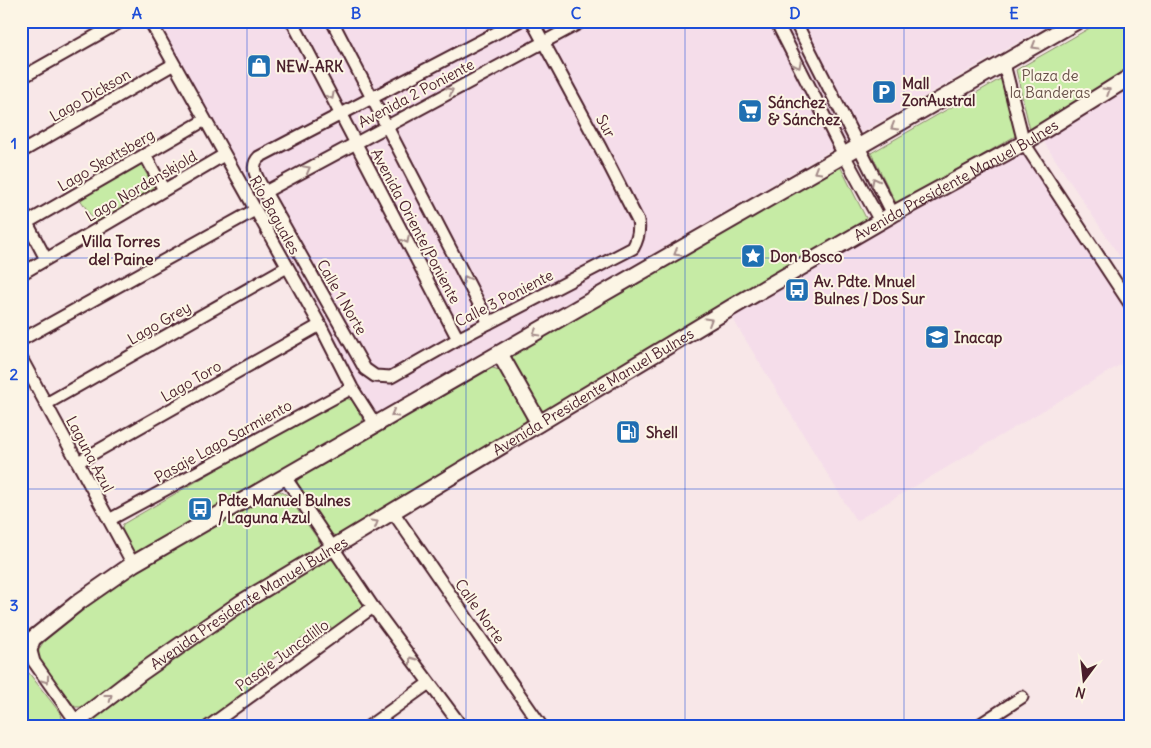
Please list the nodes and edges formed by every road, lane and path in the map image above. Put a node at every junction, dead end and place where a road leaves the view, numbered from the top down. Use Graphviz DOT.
graph roads {
  1 [pos="122,21"];
  2 [pos="150,21"];
  3 [pos="292,21"];
  4 [pos="332,21"];
  5 [pos="519,21"];
  6 [pos="532,21"];
  7 [pos="583,21"];
  8 [pos="776,21"];
  9 [pos="795,21"];
  10 [pos="1077,21"];
  11 [pos="543,42"];
  12 [pos="174,64"];
  13 [pos="1004,64"];
  14 [pos="21,78"];
  15 [pos="1130,78"];
  16 [pos="372,98"];
  17 [pos="341,115"];
  18 [pos="205,120"];
  19 [pos="386,126"];
  20 [pos="355,142"];
  21 [pos="1024,143"];
  22 [pos="860,147"];
  23 [pos="21,152"];
  24 [pos="145,155"];
  25 [pos="224,155"];
  26 [pos="844,155"];
  27 [pos="254,162"];
  28 [pos="164,190"];
  29 [pos="265,192"];
  30 [pos="255,210"];
  31 [pos="886,217"];
  32 [pos="24,225"];
  33 [pos="633,248"];
  34 [pos="46,259"];
  35 [pos="287,267"];
  36 [pos="21,274"];
  37 [pos="1130,304"];
  38 [pos="489,323"];
  39 [pos="320,325"];
  40 [pos="458,339"];
  41 [pos="21,340"];
  42 [pos="500,354"];
  43 [pos="21,358"];
  44 [pos="391,378"];
  45 [pos="352,388"];
  46 [pos="46,404"];
  47 [pos="539,423"];
  48 [pos="375,424"];
  49 [pos="78,462"];
  50 [pos="285,477"];
  51 [pos="393,512"];
  52 [pos="109,520"];
  53 [pos="333,547"];
  54 [pos="133,564"];
  55 [pos="373,607"];
  56 [pos="35,636"];
  57 [pos="21,648"];
  58 [pos="429,683"];
  59 [pos="1022,697"];
  60 [pos="75,725"];
  61 [pos="208,727"];
  62 [pos="368,727"];
  63 [pos="462,727"];
  64 [pos="542,727"];
  65 [pos="976,727"];
  1 -- 14 [label="street"];
  2 -- 12 [label="street, Río Baguales"];
  3 -- 17 [label="street, Avenida Oriente/Poniente, one-way"];
  4 -- 16 [label="street, Avenida Oriente/Poniente"];
  5 -- 16 [label="street, Avenida 2 Poniente"];
  6 -- 11 [label="street, Sur"];
  7 -- 11 [label="street, Avenida 2 Poniente"];
  8 -- 26 [label="street, one-way"];
  9 -- 22 [label="street"];
  10 -- 13 [label="main road, one-way"];
  19 -- 11 [label="street, Avenida 2 Poniente, one-way"];
  11 -- 33 [label="street, Sur"];
  12 -- 18 [label="street, Río Baguales"];
  12 -- 23 [label="street, Lago Dickson"];
  13 -- 21 [label="street"];
  13 -- 22 [label="main road, one-way"];
  21 -- 15 [label="main road, Avenida Presidente Manuel Bulnes, one-way"];
  16 -- 17 [label="street, Avenida 2 Poniente"];
  16 -- 19 [label="street, Avenida Oriente/Poniente"];
  17 -- 20 [label="street, Avenida Oriente/Poniente"];
  17 -- 27 [label="street, Avenida 2 Poniente"];
  18 -- 24 [label="street, Lago Skottsberg"];
  18 -- 25 [label="street, Río Baguales"];
  19 -- 20 [label="street, Avenida 2 Poniente"];
  38 -- 19 [label="street, Avenida Oriente/Poniente, one-way"];
  29 -- 20 [label="street, Avenida 2 Poniente, one-way"];
  20 -- 40 [label="street, Avenida Oriente/Poniente, one-way"];
  21 -- 31 [label="main road, Avenida Presidente Manuel Bulnes"];
  21 -- 37 [label="street"];
  22 -- 26 [label="main road"];
  31 -- 22 [label="street, one-way"];
  24 -- 28 [label="street"];
  24 -- 32 [label="street, Lago Skottsberg"];
  25 -- 28 [label="street, Lago Nordenskjold"];
  25 -- 30 [label="street, Río Baguales"];
  26 -- 31 [label="street"];
  26 -- 42 [label="main road, one-way"];
  27 -- 29 [label="street, Calle 1 Norte"];
  28 -- 34 [label="street, Lago Nordenskjold"];
  29 -- 44 [label="street, Calle 1 Norte"];
  30 -- 35 [label="street, Río Baguales"];
  30 -- 41 [label="street"];
  47 -- 31 [label="main road, Avenida Presidente Manuel Bulnes, one-way"];
  32 -- 34 [label="street"];
  33 -- 38 [label="street, Calle 3 Poniente"];
  34 -- 36 [label="street, Lago Nordenskjold"];
  35 -- 39 [label="street, Río Baguales"];
  35 -- 46 [label="street, Lago Grey"];
  38 -- 40 [label="street, Calle 3 Poniente"];
  39 -- 45 [label="street, Río Baguales"];
  39 -- 49 [label="street, Lago Toro"];
  40 -- 44 [label="street, Calle 3 Poniente"];
  42 -- 47 [label="main road"];
  42 -- 48 [label="main road, one-way"];
  43 -- 46 [label="street, Laguna Azul"];
  45 -- 48 [label="street, Río Baguales"];
  45 -- 52 [label="street, Pasaje Lago Sarmiento"];
  46 -- 49 [label="street, Laguna Azul"];
  47 -- 51 [label="main road, Avenida Presidente Manuel Bulnes"];
  48 -- 50 [label="main road"];
  49 -- 52 [label="street, Laguna Azul"];
  50 -- 53 [label="street"];
  50 -- 54 [label="main road"];
  53 -- 51 [label="main road, Avenida Presidente Manuel Bulnes, one-way"];
  51 -- 64 [label="street, Calle Norte"];
  52 -- 54 [label="street, Laguna Azul"];
  53 -- 55 [label="street"];
  60 -- 53 [label="main road, Avenida Presidente Manuel Bulnes, one-way"];
  54 -- 56 [label="main road"];
  58 -- 55 [label="street, one-way"];
  55 -- 61 [label="street, Pasaje Juncalillo"];
  56 -- 57 [label="main road"];
  56 -- 60 [label="street, one-way"];
  58 -- 62 [label="street"];
  58 -- 63 [label="street"];
  59 -- 65 [label="street"];
}
